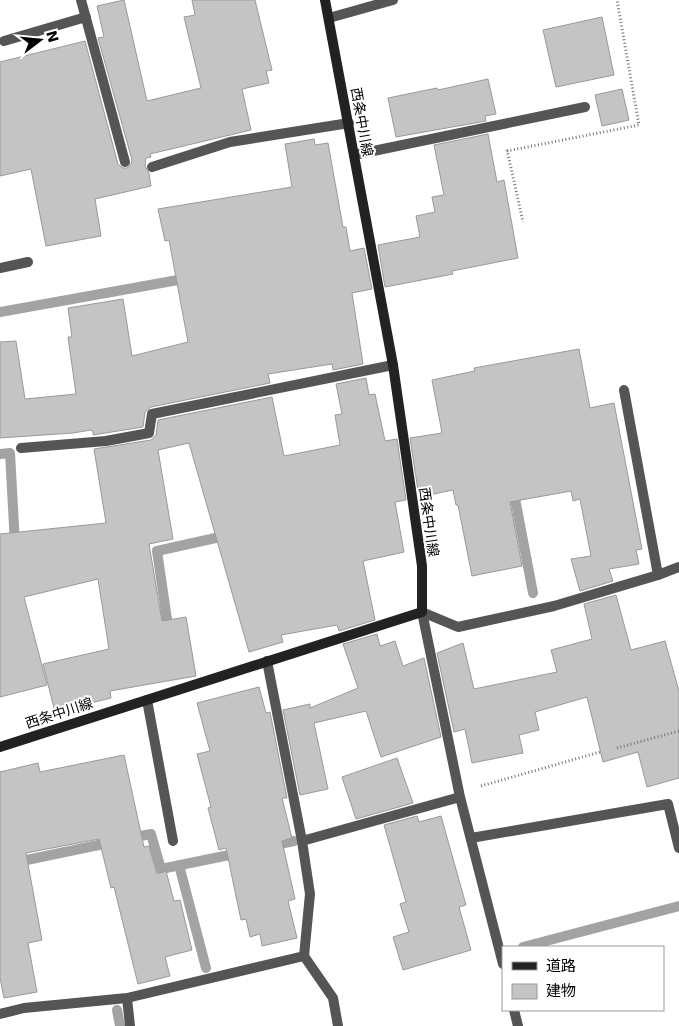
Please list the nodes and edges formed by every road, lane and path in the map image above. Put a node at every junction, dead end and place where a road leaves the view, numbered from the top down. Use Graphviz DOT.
graph roads {
  1 [pos="81,0"];
  2 [pos="325,0"];
  3 [pos="393,0"];
  4 [pos="86,17"];
  5 [pos="329,18"];
  6 [pos="4,40"];
  7 [pos="585,107"];
  8 [pos="349,123"];
  9 [pos="501,125"];
  10 [pos="354,155"];
  11 [pos="126,162"];
  12 [pos="152,167"];
  13 [pos="523,222"];
  14 [pos="28,262"];
  15 [pos="0,268"];
  16 [pos="392,365"];
  17 [pos="624,390"];
  18 [pos="20,448"];
  19 [pos="679,568"];
  20 [pos="658,575"];
  21 [pos="422,612"];
  22 [pos="267,661"];
  23 [pos="147,700"];
  24 [pos="679,730"];
  25 [pos="0,746"];
  26 [pos="617,748"];
  27 [pos="600,752"];
  28 [pos="460,794"];
  29 [pos="471,838"];
  30 [pos="173,841"];
  31 [pos="302,841"];
  32 [pos="679,848"];
  33 [pos="304,956"];
  34 [pos="502,960"];
  35 [pos="126,998"];
  36 [pos="514,1011"];
  37 [pos="0,1014"];
  38 [pos="130,1026"];
  39 [pos="338,1026"];
  40 [pos="518,1026"];
  1 -- 4 [label="street"];
  2 -- 5 [label="main road, 西条中川線"];
  3 -- 5 [label="street"];
  4 -- 6 [label="street"];
  4 -- 11 [label="street"];
  5 -- 8 [label="main road, 西条中川線"];
  7 -- 9 [label="street"];
  8 -- 10 [label="main road, 西条中川線"];
  8 -- 12 [label="street"];
  9 -- 10 [label="street"];
  9 -- 13 [label="path"];
  10 -- 16 [label="main road, 西条中川線"];
  14 -- 15 [label="street"];
  16 -- 18 [label="street"];
  16 -- 21 [label="main road, 西条中川線"];
  17 -- 20 [label="street"];
  19 -- 20 [label="street"];
  20 -- 21 [label="street"];
  21 -- 22 [label="main road, 西条中川線"];
  21 -- 28 [label="street"];
  22 -- 23 [label="main road, 西条中川線"];
  22 -- 31 [label="street"];
  23 -- 25 [label="main road, 西条中川線"];
  23 -- 30 [label="street"];
  24 -- 26 [label="path"];
  27 -- 28 [label="path"];
  28 -- 29 [label="street"];
  28 -- 31 [label="street"];
  29 -- 32 [label="street"];
  29 -- 34 [label="street"];
  31 -- 33 [label="street"];
  33 -- 35 [label="street"];
  33 -- 39 [label="street"];
  35 -- 37 [label="street"];
  35 -- 38 [label="street"];
  36 -- 40 [label="street"];
}
